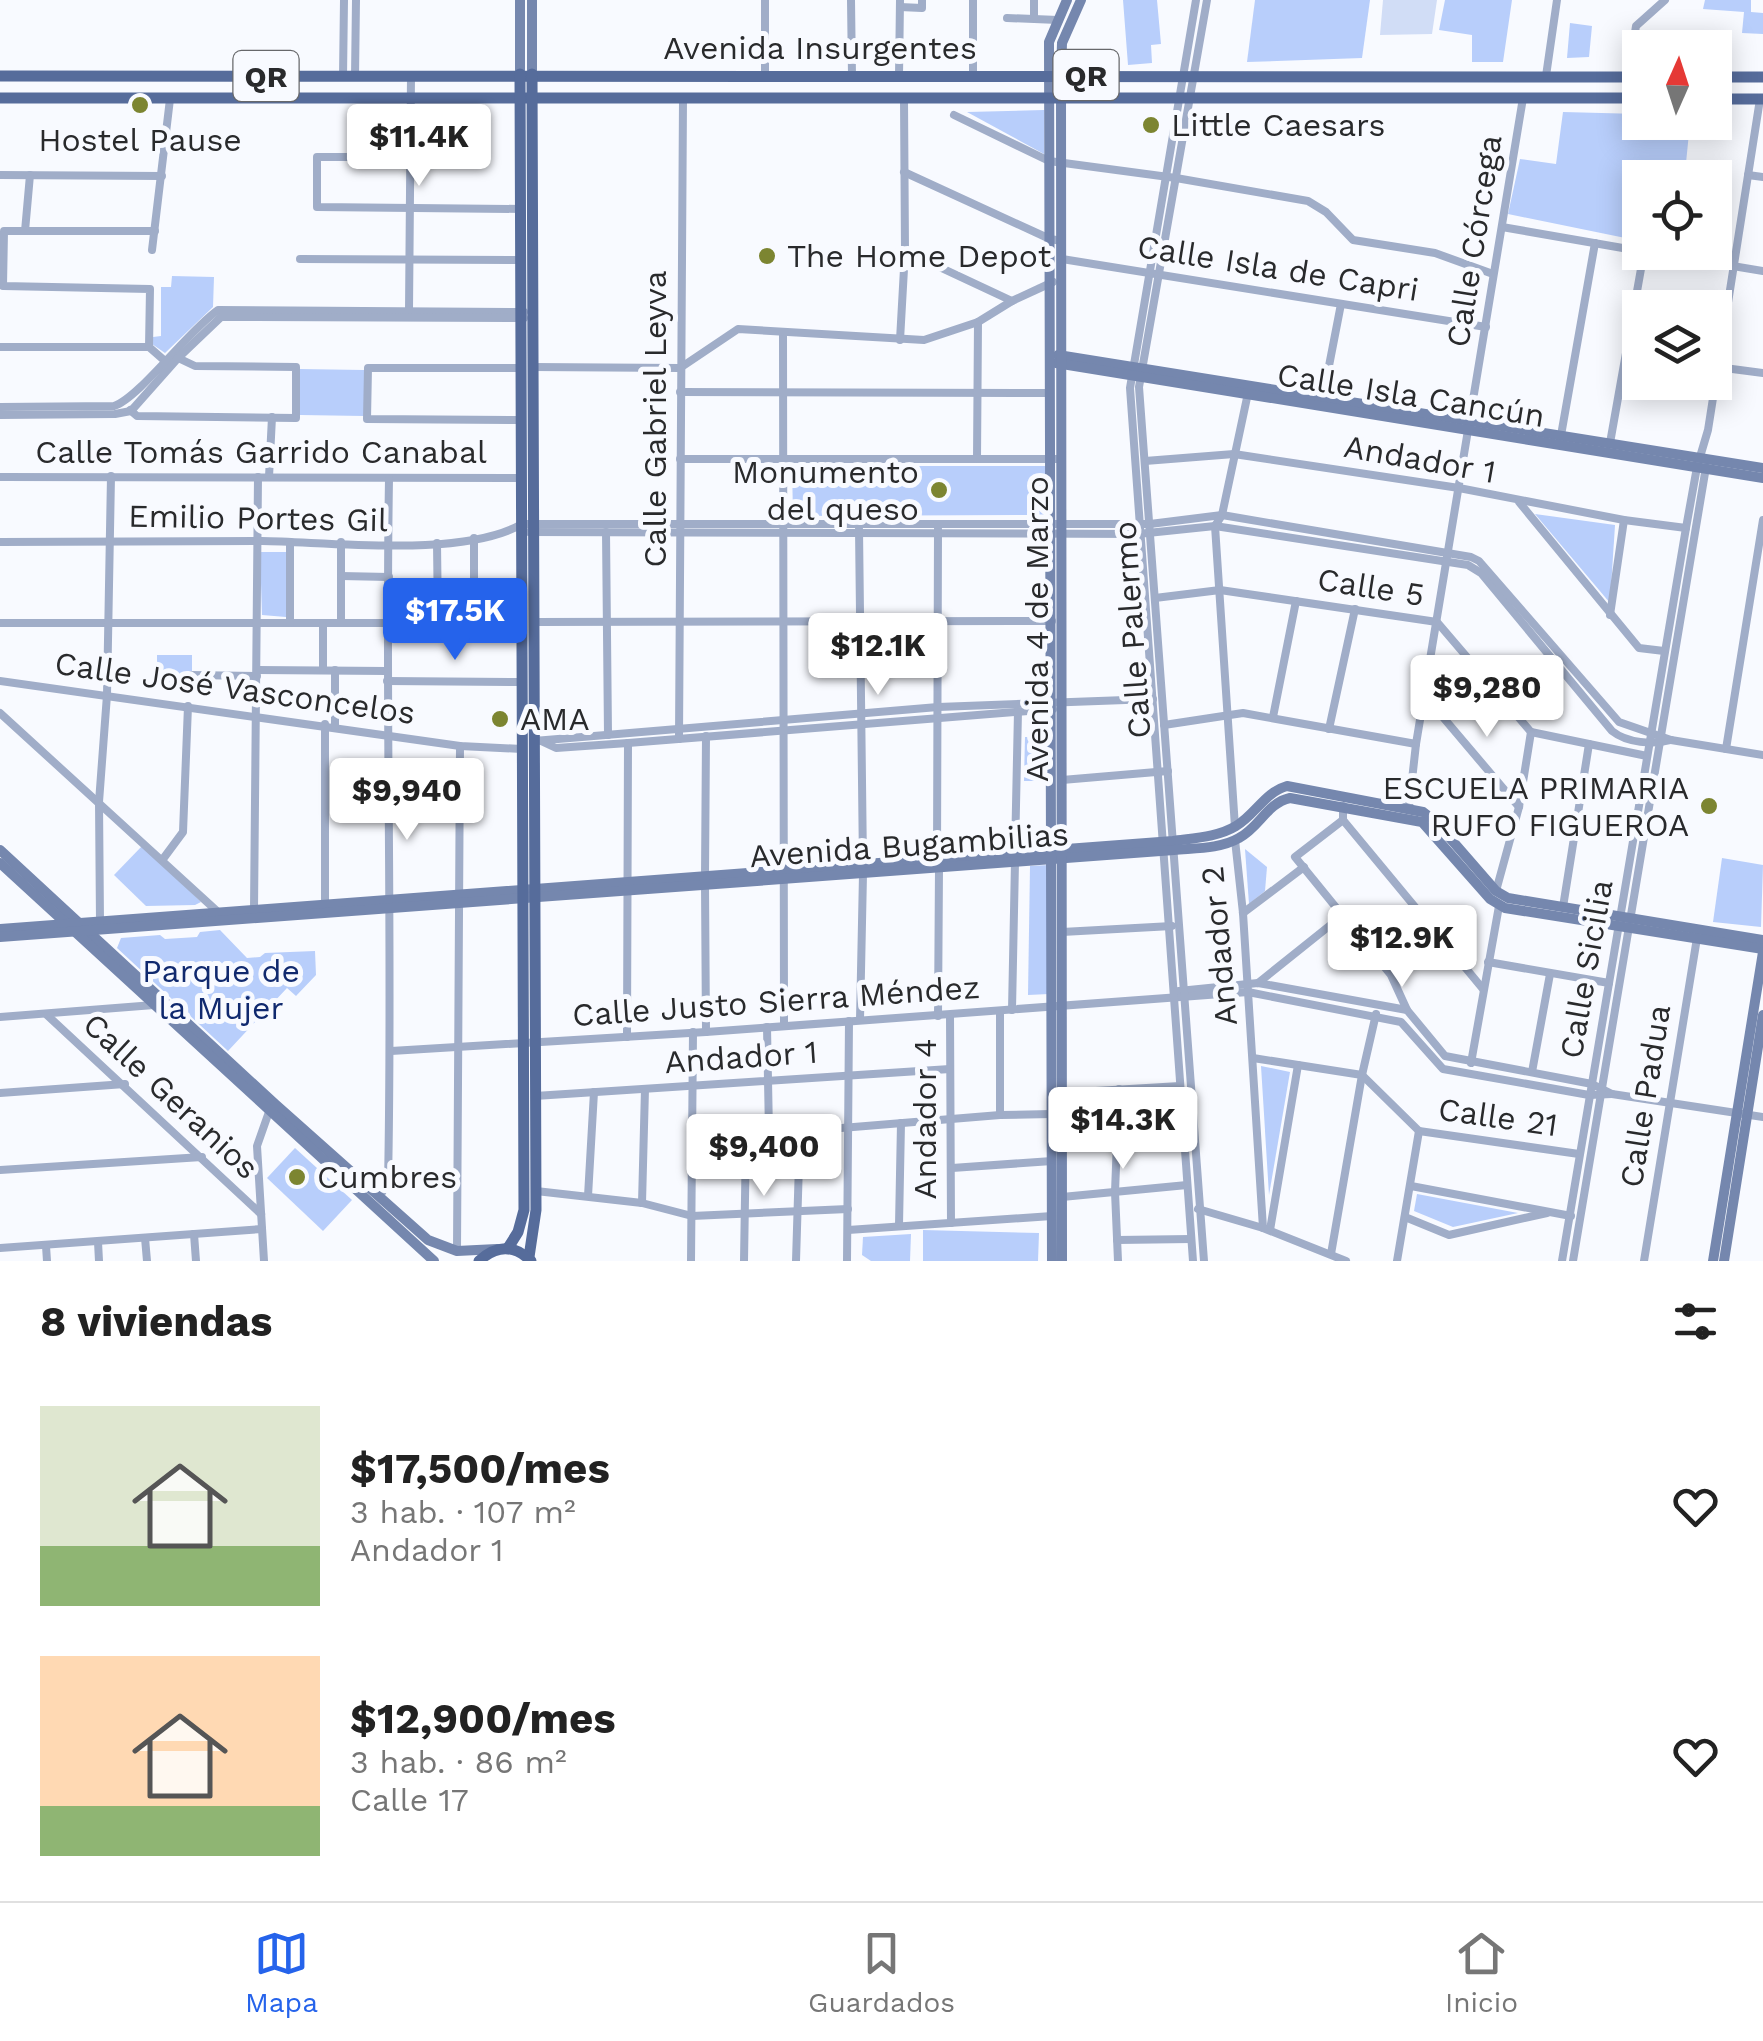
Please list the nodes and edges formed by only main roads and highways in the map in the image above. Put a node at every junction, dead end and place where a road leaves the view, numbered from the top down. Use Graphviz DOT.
graph roads {
  1 [pos="520,0"];
  2 [pos="532,0"];
  3 [pos="1067,0"];
  4 [pos="1081,0"];
  5 [pos="526,74"];
  6 [pos="1055,75"];
  7 [pos="0,76"];
  8 [pos="77,76"];
  9 [pos="919,76"];
  10 [pos="1622,77"];
  11 [pos="1732,77"];
  12 [pos="1763,77"];
  13 [pos="1056,97"];
  14 [pos="0,98"];
  15 [pos="76,98"];
  16 [pos="1622,98"];
  17 [pos="526,99"];
  18 [pos="919,99"];
  19 [pos="1732,99"];
  20 [pos="1761,99"];
  21 [pos="1056,240"];
  22 [pos="1056,282"];
  23 [pos="525,315"];
  24 [pos="1056,359"];
  25 [pos="527,368"];
  26 [pos="1135,371"];
  27 [pos="1322,402"];
  28 [pos="1560,440"];
  29 [pos="1056,459"];
  30 [pos="1702,460"];
  31 [pos="1763,468"];
  32 [pos="1763,478"];
  33 [pos="525,528"];
  34 [pos="528,622"];
  35 [pos="1056,705"];
  36 [pos="1391,809"];
  37 [pos="1168,846"];
  38 [pos="0,850"];
  39 [pos="1056,854"];
  40 [pos="0,863"];
  41 [pos="529,894"];
  42 [pos="389,904"];
  43 [pos="220,916"];
  44 [pos="1626,922"];
  45 [pos="77,927"];
  46 [pos="0,929"];
  47 [pos="0,937"];
  48 [pos="1763,940"];
  49 [pos="1763,951"];
  50 [pos="1057,1006"];
  51 [pos="1763,1015"];
  52 [pos="529,1043"];
  53 [pos="272,1108"];
  54 [pos="1742,1114"];
  55 [pos="530,1210"];
  56 [pos="1057,1216"];
  57 [pos="503,1248"];
  58 [pos="530,1259"];
  59 [pos="434,1261"];
  60 [pos="479,1261"];
  61 [pos="1052,1261"];
  62 [pos="1062,1261"];
  63 [pos="1714,1261"];
  64 [pos="1724,1261"];
  1 -- 5 [label="main road"];
  2 -- 5 [label="main road"];
  3 -- 6 [label="main road, Avenida 4 de Marzo"];
  4 -- 6 [label="main road, Avenida 4 de Marzo"];
  5 -- 8 [label="main road, Avenida Insurgentes / QR"];
  5 -- 9 [label="main road, Avenida Insurgentes / QR"];
  5 -- 17 [label="main road"];
  6 -- 9 [label="main road, Avenida Insurgentes / QR"];
  6 -- 10 [label="main road, Avenida Insurgentes / QR"];
  6 -- 13 [label="main road, Avenida 4 de Marzo"];
  7 -- 8 [label="main road, Avenida Insurgentes / QR"];
  8 -- 15 [label="main road"];
  9 -- 18 [label="main road"];
  11 -- 12 [label="main road"];
  13 -- 16 [label="main road, Avenida Insurgentes / QR"];
  13 -- 18 [label="main road, Avenida Insurgentes / QR"];
  13 -- 21 [label="main road, Avenida 4 de Marzo"];
  14 -- 15 [label="main road, Avenida Insurgentes / QR"];
  15 -- 17 [label="main road, Avenida Insurgentes / QR"];
  17 -- 18 [label="main road, Avenida Insurgentes / QR"];
  17 -- 23 [label="main road"];
  17 -- 23 [label="main road"];
  19 -- 20 [label="main road"];
  21 -- 22 [label="main road, Avenida 4 de Marzo"];
  21 -- 22 [label="main road, Avenida 4 de Marzo"];
  22 -- 24 [label="main road, Avenida 4 de Marzo"];
  23 -- 25 [label="main road"];
  24 -- 26 [label="main road, Calle Isla Cancún"];
  24 -- 29 [label="main road, Avenida 4 de Marzo"];
  24 -- 29 [label="main road, Avenida 4 de Marzo"];
  25 -- 33 [label="main road"];
  25 -- 33 [label="main road"];
  26 -- 27 [label="main road, Calle Isla Cancún"];
  26 -- 27 [label="main road, Calle Isla Cancún"];
  27 -- 28 [label="main road, Calle Isla Cancún"];
  28 -- 30 [label="main road, Calle Isla Cancún"];
  28 -- 30 [label="main road, Calle Isla Cancún"];
  29 -- 35 [label="main road, Avenida 4 de Marzo"];
  30 -- 31 [label="main road, Calle Isla Cancún"];
  30 -- 32 [label="main road, Calle Isla Cancún"];
  33 -- 34 [label="main road"];
  34 -- 41 [label="main road"];
  34 -- 41 [label="main road"];
  35 -- 39 [label="main road, Avenida 4 de Marzo"];
  35 -- 39 [label="main road, Avenida 4 de Marzo"];
  36 -- 37 [label="main road, Avenida Bugambilias"];
  36 -- 37 [label="main road, Avenida Bugambilias"];
  36 -- 44 [label="main road, Avenida Bugambilias"];
  36 -- 44 [label="main road, Avenida Bugambilias"];
  37 -- 39 [label="main road, Avenida Bugambilias"];
  38 -- 45 [label="main road"];
  39 -- 41 [label="main road, Avenida Bugambilias"];
  39 -- 50 [label="main road, Avenida 4 de Marzo"];
  39 -- 50 [label="main road, Avenida 4 de Marzo"];
  40 -- 45 [label="main road"];
  41 -- 42 [label="main road, Avenida Bugambilias"];
  41 -- 52 [label="main road"];
  42 -- 43 [label="main road, Avenida Bugambilias"];
  42 -- 43 [label="main road, Avenida Bugambilias"];
  43 -- 45 [label="main road, Avenida Bugambilias"];
  43 -- 45 [label="main road, Avenida Bugambilias"];
  44 -- 48 [label="main road"];
  44 -- 49 [label="main road"];
  45 -- 46 [label="main road, Avenida Bugambilias"];
  45 -- 47 [label="main road, Avenida Bugambilias"];
  45 -- 53 [label="main road"];
  49 -- 54 [label="main road"];
  50 -- 56 [label="main road, Avenida 4 de Marzo"];
  50 -- 56 [label="main road, Avenida 4 de Marzo"];
  51 -- 54 [label="main road"];
  52 -- 55 [label="main road"];
  52 -- 55 [label="main road"];
  53 -- 57 [label="main road"];
  53 -- 59 [label="main road"];
  54 -- 63 [label="main road"];
  54 -- 64 [label="main road"];
  55 -- 57 [label="main road"];
  55 -- 58 [label="main road"];
  56 -- 61 [label="main road, Avenida 4 de Marzo"];
  56 -- 62 [label="main road, Avenida 4 de Marzo"];
  57 -- 58 [label="main road"];
  57 -- 60 [label="main road"];
}
